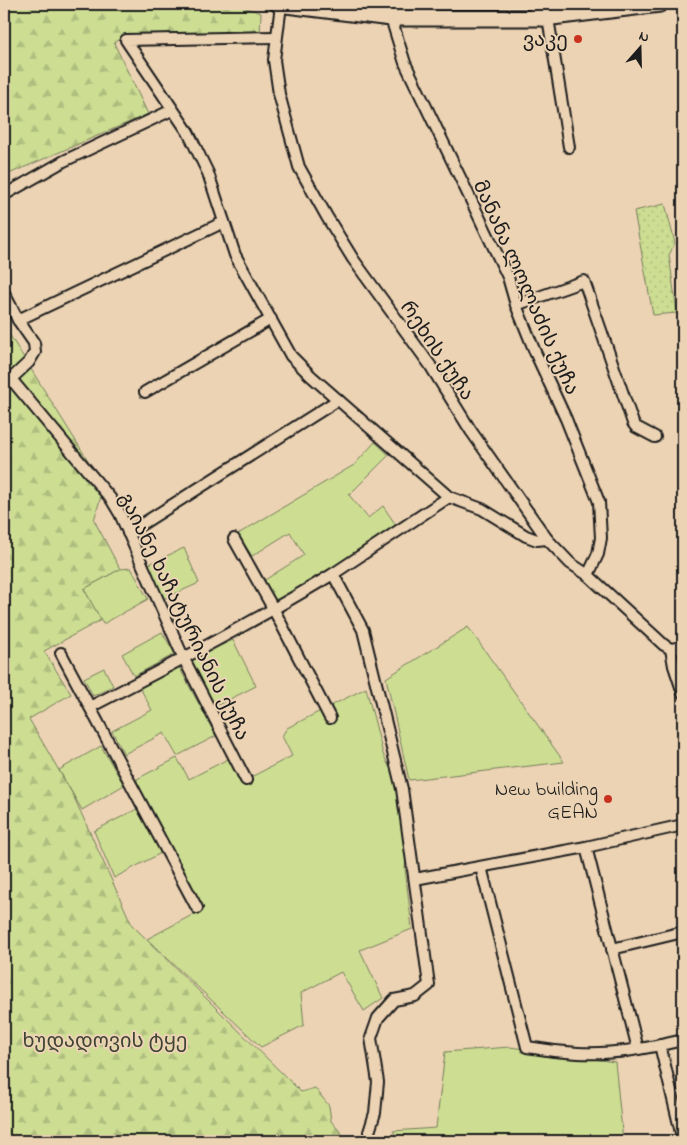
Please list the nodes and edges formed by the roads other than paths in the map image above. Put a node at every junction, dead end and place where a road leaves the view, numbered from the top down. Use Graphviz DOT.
graph roads {
  1 [pos="280,4"];
  2 [pos="536,4"];
  3 [pos="660,4"];
  4 [pos="391,18"];
  5 [pos="546,18"];
  6 [pos="276,38"];
  7 [pos="172,110"];
  8 [pos="569,147"];
  9 [pos="4,195"];
  10 [pos="224,222"];
  11 [pos="4,293"];
  12 [pos="516,305"];
  13 [pos="270,319"];
  14 [pos="18,320"];
  15 [pos="7,381"];
  16 [pos="145,392"];
  17 [pos="338,400"];
  18 [pos="655,437"];
  19 [pos="449,497"];
  20 [pos="128,533"];
  21 [pos="234,539"];
  22 [pos="547,539"];
  23 [pos="333,574"];
  24 [pos="588,575"];
  25 [pos="274,610"];
  26 [pos="683,646"];
  27 [pos="671,649"];
  28 [pos="61,654"];
  29 [pos="184,659"];
  30 [pos="683,692"];
  31 [pos="90,707"];
  32 [pos="330,718"];
  33 [pos="246,780"];
  34 [pos="683,825"];
  35 [pos="586,847"];
  36 [pos="480,867"];
  37 [pos="415,879"];
  38 [pos="197,908"];
  39 [pos="683,932"];
  40 [pos="612,949"];
  41 [pos="683,1040"];
  42 [pos="660,1045"];
  43 [pos="638,1048"];
  44 [pos="369,1132"];
  45 [pos="683,1141"];
  1 -- 4 [label="main road"];
  1 -- 6 [label="street, რეხის ქუჩა"];
  2 -- 5 [label="main road"];
  3 -- 5 [label="main road"];
  4 -- 5 [label="main road"];
  4 -- 12 [label="street, მანანა ლოლაძის ქუჩა"];
  5 -- 8 [label="street"];
  6 -- 7 [label="street"];
  6 -- 22 [label="street, რეხის ქუჩა"];
  7 -- 9 [label="street"];
  7 -- 10 [label="street"];
  10 -- 13 [label="street"];
  10 -- 14 [label="street"];
  11 -- 14 [label="street"];
  12 -- 18 [label="street"];
  12 -- 24 [label="street, მანანა ლოლაძის ქუჩა"];
  13 -- 16 [label="street"];
  13 -- 17 [label="street"];
  14 -- 15 [label="street"];
  15 -- 20 [label="street, გაიანე ხაჩატურიანის ქუჩა"];
  17 -- 19 [label="street"];
  17 -- 20 [label="street"];
  19 -- 22 [label="street"];
  19 -- 23 [label="street"];
  20 -- 29 [label="street, გაიანე ხაჩატურიანის ქუჩა"];
  21 -- 25 [label="street"];
  22 -- 24 [label="street, რეხის ქუჩა"];
  23 -- 25 [label="street"];
  23 -- 37 [label="street"];
  24 -- 27 [label="street, რეხის ქუჩა"];
  25 -- 29 [label="street"];
  25 -- 32 [label="street"];
  26 -- 27 [label="street"];
  27 -- 30 [label="street"];
  28 -- 31 [label="street"];
  29 -- 31 [label="street"];
  29 -- 33 [label="street, გაიანე ხაჩატურიანის ქუჩა"];
  31 -- 38 [label="street"];
  34 -- 35 [label="street"];
  35 -- 36 [label="street"];
  35 -- 40 [label="street"];
  36 -- 37 [label="street"];
  36 -- 43 [label="street"];
  37 -- 44 [label="street"];
  39 -- 40 [label="street"];
  40 -- 43 [label="street"];
  41 -- 42 [label="street"];
  42 -- 43 [label="street"];
  42 -- 45 [label="street"];
}
